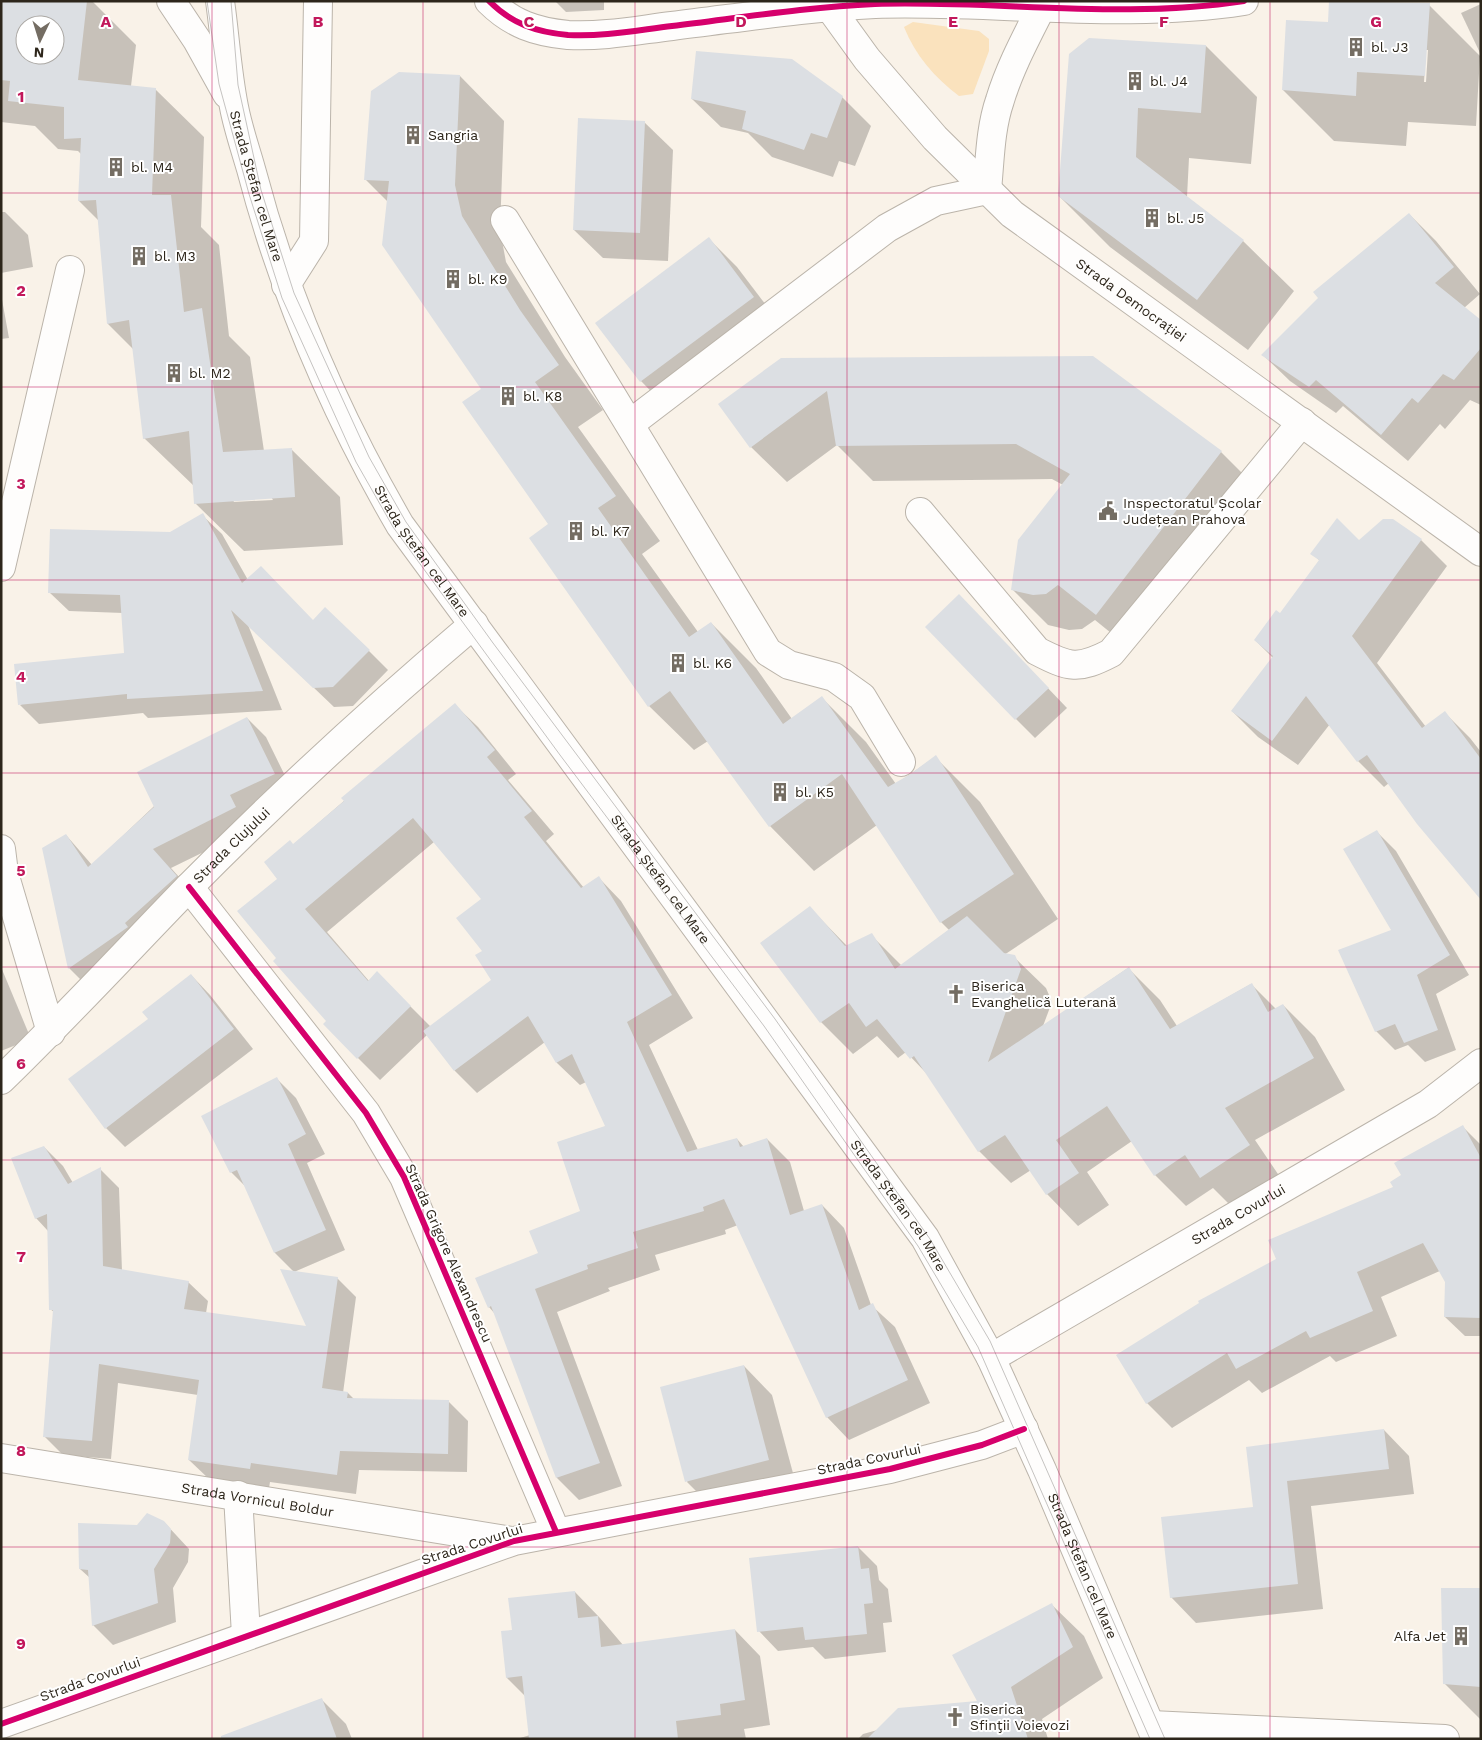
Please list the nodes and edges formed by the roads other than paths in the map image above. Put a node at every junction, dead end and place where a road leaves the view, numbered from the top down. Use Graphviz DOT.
graph roads {
  1 [pos="171,1"];
  2 [pos="220,1"];
  3 [pos="318,1"];
  4 [pos="489,1"];
  5 [pos="1244,1"];
  6 [pos="826,4"];
  7 [pos="1042,6"];
  8 [pos="234,106"];
  9 [pos="987,190"];
  10 [pos="505,220"];
  11 [pos="70,270"];
  12 [pos="286,285"];
  13 [pos="1302,422"];
  14 [pos="631,424"];
  15 [pos="920,512"];
  16 [pos="1481,552"];
  17 [pos="1,567"];
  18 [pos="474,624"];
  19 [pos="901,762"];
  20 [pos="1,850"];
  21 [pos="189,887"];
  22 [pos="51,1032"];
  23 [pos="1481,1064"];
  24 [pos="1,1080"];
  25 [pos="991,1358"];
  26 [pos="1024,1429"];
  27 [pos="1,1458"];
  28 [pos="238,1495"];
  29 [pos="556,1532"];
  30 [pos="514,1541"];
  31 [pos="246,1635"];
  32 [pos="1,1724"];
  33 [pos="1153,1732"];
  34 [pos="1445,1739"];
  1 -- 8 [label="street"];
  2 -- 8 [label="street, Strada Ștefan cel Mare"];
  3 -- 12 [label="street"];
  4 -- 6 [label="street"];
  5 -- 7 [label="street"];
  6 -- 7 [label="street"];
  6 -- 9 [label="street, Strada Democrației"];
  7 -- 9 [label="street"];
  8 -- 12 [label="street, Strada Ștefan cel Mare"];
  9 -- 13 [label="street, Strada Democrației"];
  9 -- 14 [label="street"];
  10 -- 14 [label="street"];
  11 -- 17 [label="street"];
  12 -- 18 [label="street, Strada Ștefan cel Mare"];
  13 -- 15 [label="street"];
  13 -- 16 [label="street, Strada Democrației"];
  14 -- 19 [label="street"];
  18 -- 21 [label="street, Strada Clujului"];
  18 -- 25 [label="street, Strada Ștefan cel Mare"];
  20 -- 22 [label="street"];
  21 -- 22 [label="street, Strada Clujului"];
  21 -- 29 [label="street, Strada Grigore Alexandrescu"];
  22 -- 24 [label="street, Strada Clujului"];
  23 -- 25 [label="street, Strada Covurlui"];
  25 -- 26 [label="street, Strada Ștefan cel Mare"];
  26 -- 29 [label="street, Strada Covurlui"];
  26 -- 33 [label="street, Strada Ștefan cel Mare"];
  27 -- 28 [label="street, Strada Vornicul Boldur"];
  28 -- 30 [label="street, Strada Vornicul Boldur"];
  28 -- 31 [label="street"];
  29 -- 30 [label="street, Strada Covurlui"];
  30 -- 31 [label="street, Strada Covurlui"];
  31 -- 32 [label="street, Strada Covurlui"];
  33 -- 34 [label="street"];
}
